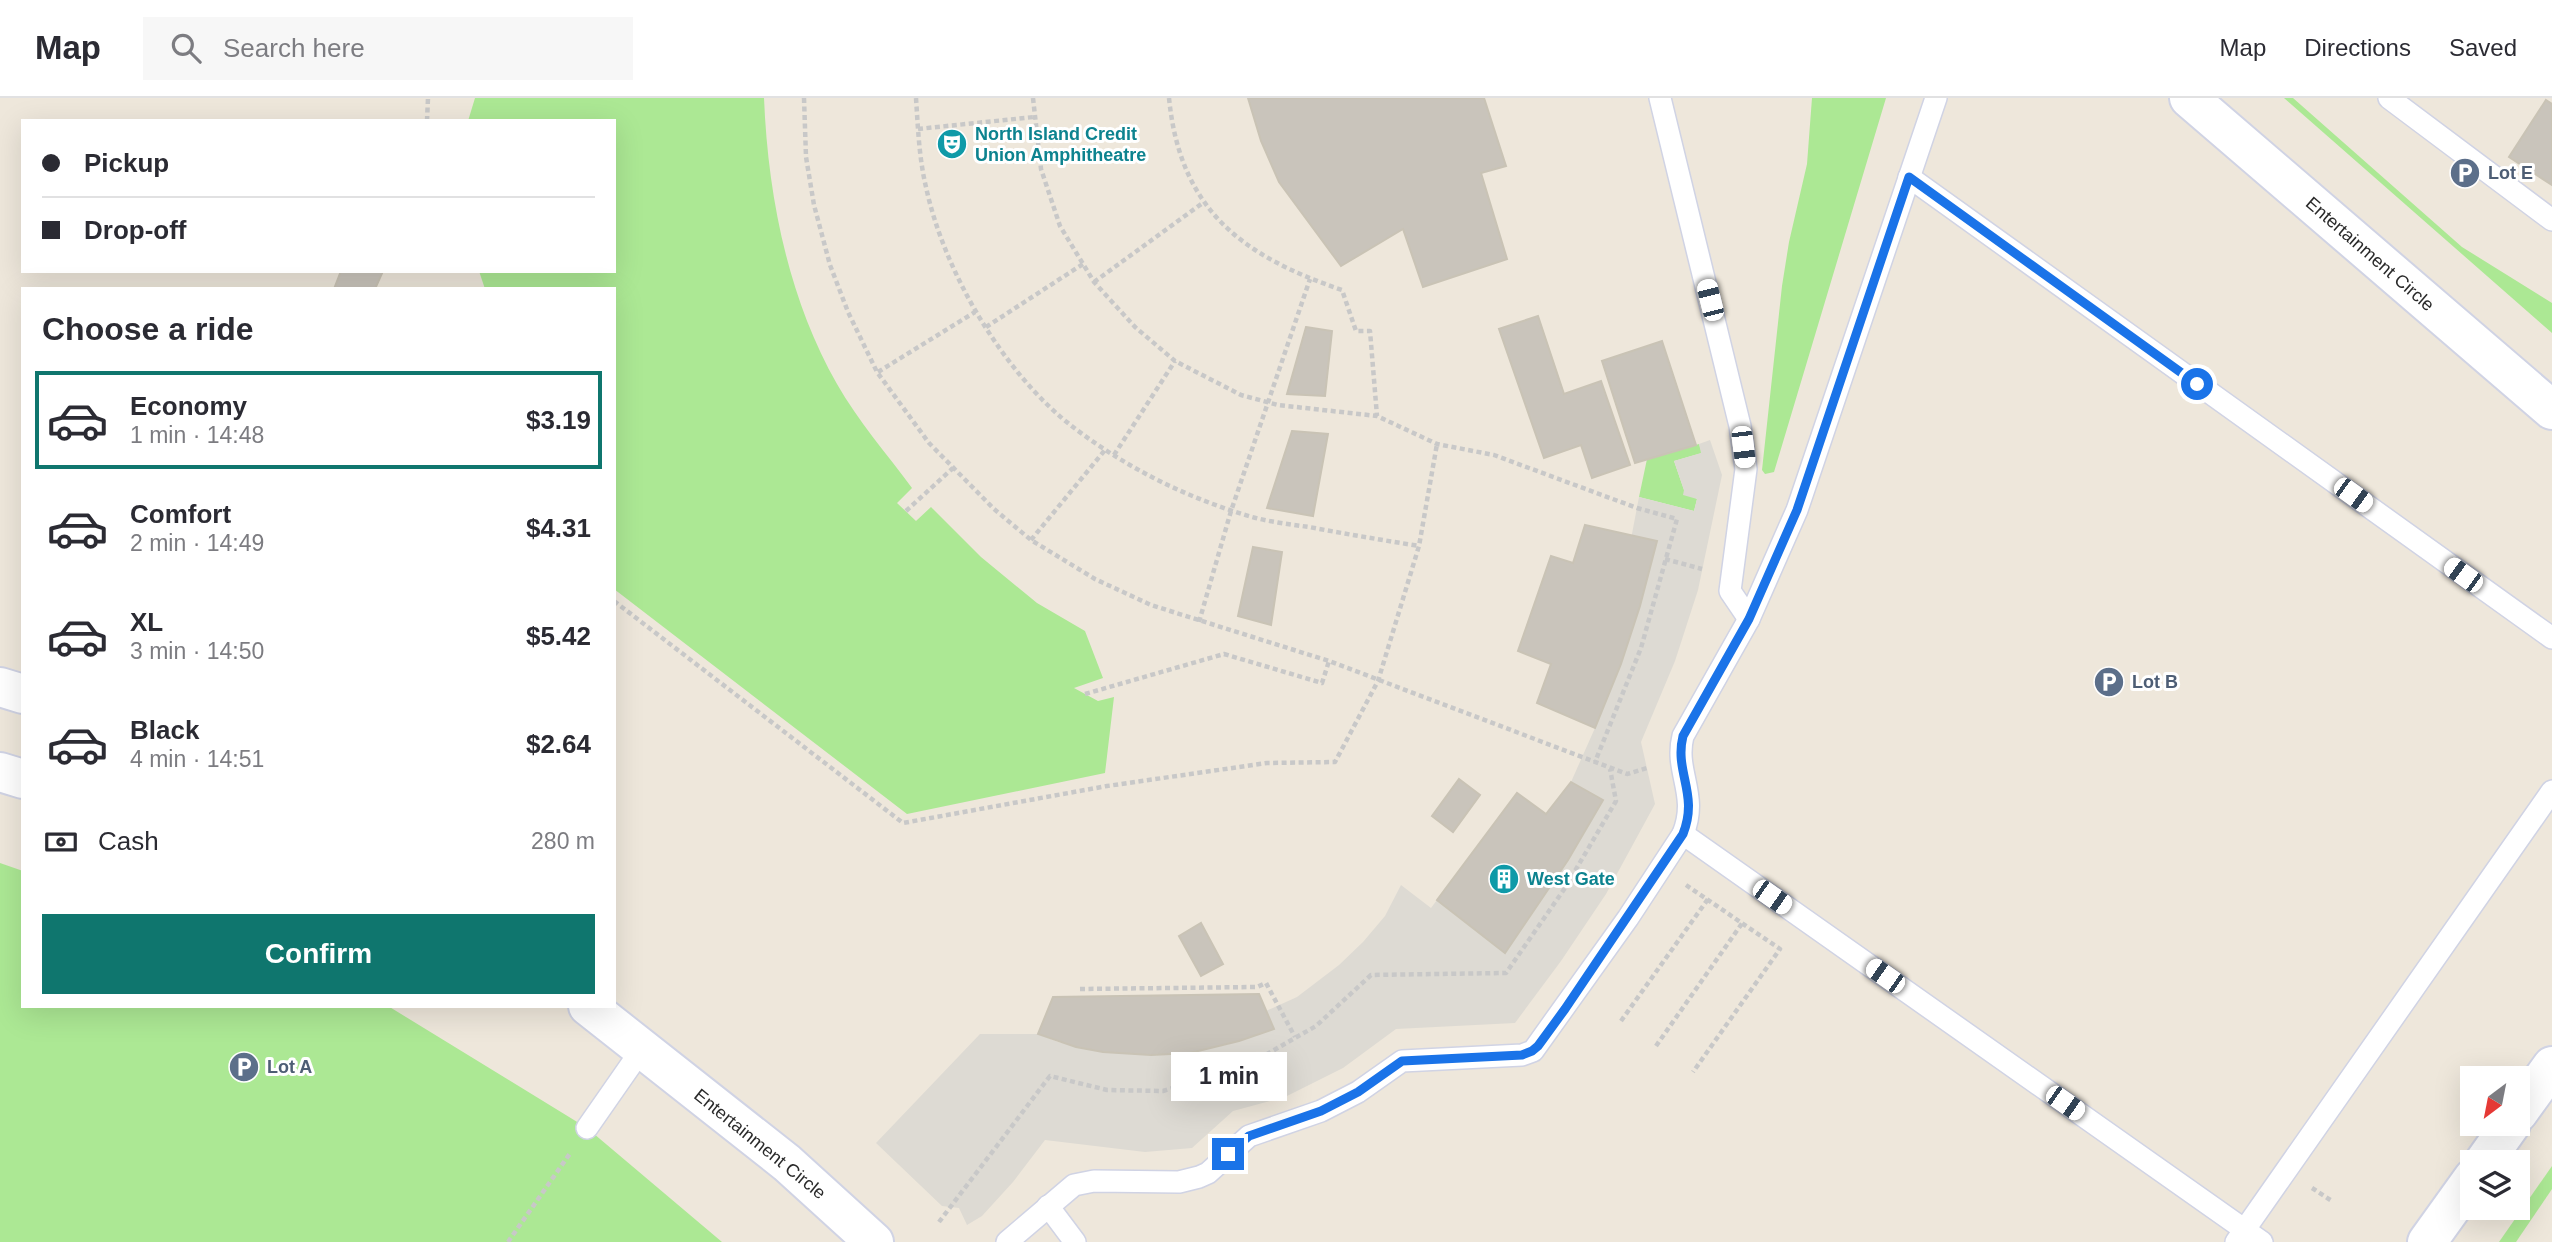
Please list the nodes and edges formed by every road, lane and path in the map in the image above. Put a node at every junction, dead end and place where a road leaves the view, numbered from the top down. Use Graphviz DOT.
graph roads {
  1 [pos="428,98"];
  2 [pos="804,98"];
  3 [pos="916,98"];
  4 [pos="1033,98"];
  5 [pos="1169,98"];
  6 [pos="1660,98"];
  7 [pos="1936,98"];
  8 [pos="2189,98"];
  9 [pos="2389,98"];
  10 [pos="1034,117"];
  11 [pos="426,119"];
  12 [pos="918,129"];
  13 [pos="1909,177"];
  14 [pos="1204,202"];
  15 [pos="2552,220"];
  16 [pos="1083,264"];
  17 [pos="1310,279"];
  18 [pos="1094,282"];
  19 [pos="975,312"];
  20 [pos="986,327"];
  21 [pos="1175,361"];
  22 [pos="877,372"];
  23 [pos="1268,403"];
  24 [pos="2552,410"];
  25 [pos="1377,416"];
  26 [pos="1437,444"];
  27 [pos="1105,450"];
  28 [pos="1114,455"];
  29 [pos="953,468"];
  30 [pos="906,511"];
  31 [pos="1231,511"];
  32 [pos="1031,540"];
  33 [pos="1419,546"];
  34 [pos="1665,559"];
  35 [pos="1702,570"];
  36 [pos="616,603"];
  37 [pos="1749,619"];
  38 [pos="1199,622"];
  39 [pos="2552,638"];
  40 [pos="1329,661"];
  41 [pos="1378,681"];
  42 [pos="0,687"];
  43 [pos="21,693"];
  44 [pos="1085,694"];
  45 [pos="1595,762"];
  46 [pos="1610,768"];
  47 [pos="1647,768"];
  48 [pos="0,772"];
  49 [pos="21,778"];
  50 [pos="2552,791"];
  51 [pos="1683,834"];
  52 [pos="1651,881"];
  53 [pos="1708,899"];
  54 [pos="1743,922"];
  55 [pos="1080,989"];
  56 [pos="569,1008"];
  57 [pos="591,1008"];
  58 [pos="1621,1021"];
  59 [pos="1295,1037"];
  60 [pos="1656,1046"];
  61 [pos="642,1049"];
  62 [pos="2552,1066"];
  63 [pos="1693,1072"];
  64 [pos="2530,1097"];
  65 [pos="587,1128"];
  66 [pos="2305,1182"];
  67 [pos="2460,1196"];
  68 [pos="2332,1201"];
  69 [pos="1048,1206"];
  70 [pos="939,1222"];
  71 [pos="2240,1236"];
  72 [pos="508,1242"];
  73 [pos="874,1242"];
  74 [pos="1007,1242"];
  75 [pos="1075,1242"];
  76 [pos="2262,1242"];
  77 [pos="2427,1242"];
  1 -- 11 [label="path"];
  2 -- 22 [label="path"];
  3 -- 12 [label="path"];
  4 -- 10 [label="path"];
  5 -- 14 [label="path"];
  6 -- 37 [label="lane"];
  7 -- 13 [label="lane"];
  8 -- 24 [label="street, Entertainment Circle"];
  9 -- 15 [label="lane"];
  10 -- 12 [label="path"];
  10 -- 16 [label="path"];
  12 -- 19 [label="path"];
  13 -- 37 [label="lane"];
  13 -- 39 [label="lane"];
  14 -- 17 [label="path"];
  14 -- 18 [label="path"];
  16 -- 18 [label="path"];
  16 -- 20 [label="path"];
  17 -- 23 [label="path"];
  17 -- 25 [label="path"];
  18 -- 21 [label="path"];
  19 -- 20 [label="path"];
  19 -- 22 [label="path"];
  20 -- 27 [label="path"];
  21 -- 23 [label="path"];
  21 -- 28 [label="path"];
  22 -- 29 [label="path"];
  23 -- 25 [label="path"];
  23 -- 31 [label="path"];
  25 -- 26 [label="path"];
  26 -- 33 [label="path"];
  26 -- 34 [label="path"];
  27 -- 28 [label="path"];
  27 -- 32 [label="path"];
  28 -- 31 [label="path"];
  29 -- 30 [label="path"];
  29 -- 32 [label="path"];
  31 -- 33 [label="path"];
  31 -- 38 [label="path"];
  32 -- 38 [label="path"];
  33 -- 41 [label="path"];
  34 -- 35 [label="path"];
  34 -- 45 [label="path"];
  36 -- 41 [label="path"];
  37 -- 51 [label="lane"];
  38 -- 40 [label="path"];
  40 -- 41 [label="path"];
  40 -- 44 [label="path"];
  41 -- 45 [label="path"];
  42 -- 43 [label="street"];
  45 -- 46 [label="path"];
  46 -- 47 [label="path"];
  46 -- 59 [label="path"];
  48 -- 49 [label="street"];
  50 -- 71 [label="lane"];
  51 -- 52 [label="lane"];
  51 -- 71 [label="lane"];
  52 -- 53 [label="path"];
  52 -- 69 [label="lane"];
  53 -- 54 [label="path"];
  53 -- 58 [label="path"];
  54 -- 60 [label="path"];
  54 -- 63 [label="path"];
  55 -- 59 [label="path"];
  56 -- 61 [label="street, Entertainment Circle"];
  57 -- 61 [label="street, Entertainment Circle"];
  59 -- 70 [label="path"];
  61 -- 65 [label="lane"];
  61 -- 73 [label="street, Entertainment Circle"];
  62 -- 64 [label="street"];
  65 -- 72 [label="path"];
  66 -- 68 [label="path"];
  67 -- 77 [label="street"];
  69 -- 74 [label="lane"];
  69 -- 75 [label="lane"];
  71 -- 76 [label="lane"];
}
